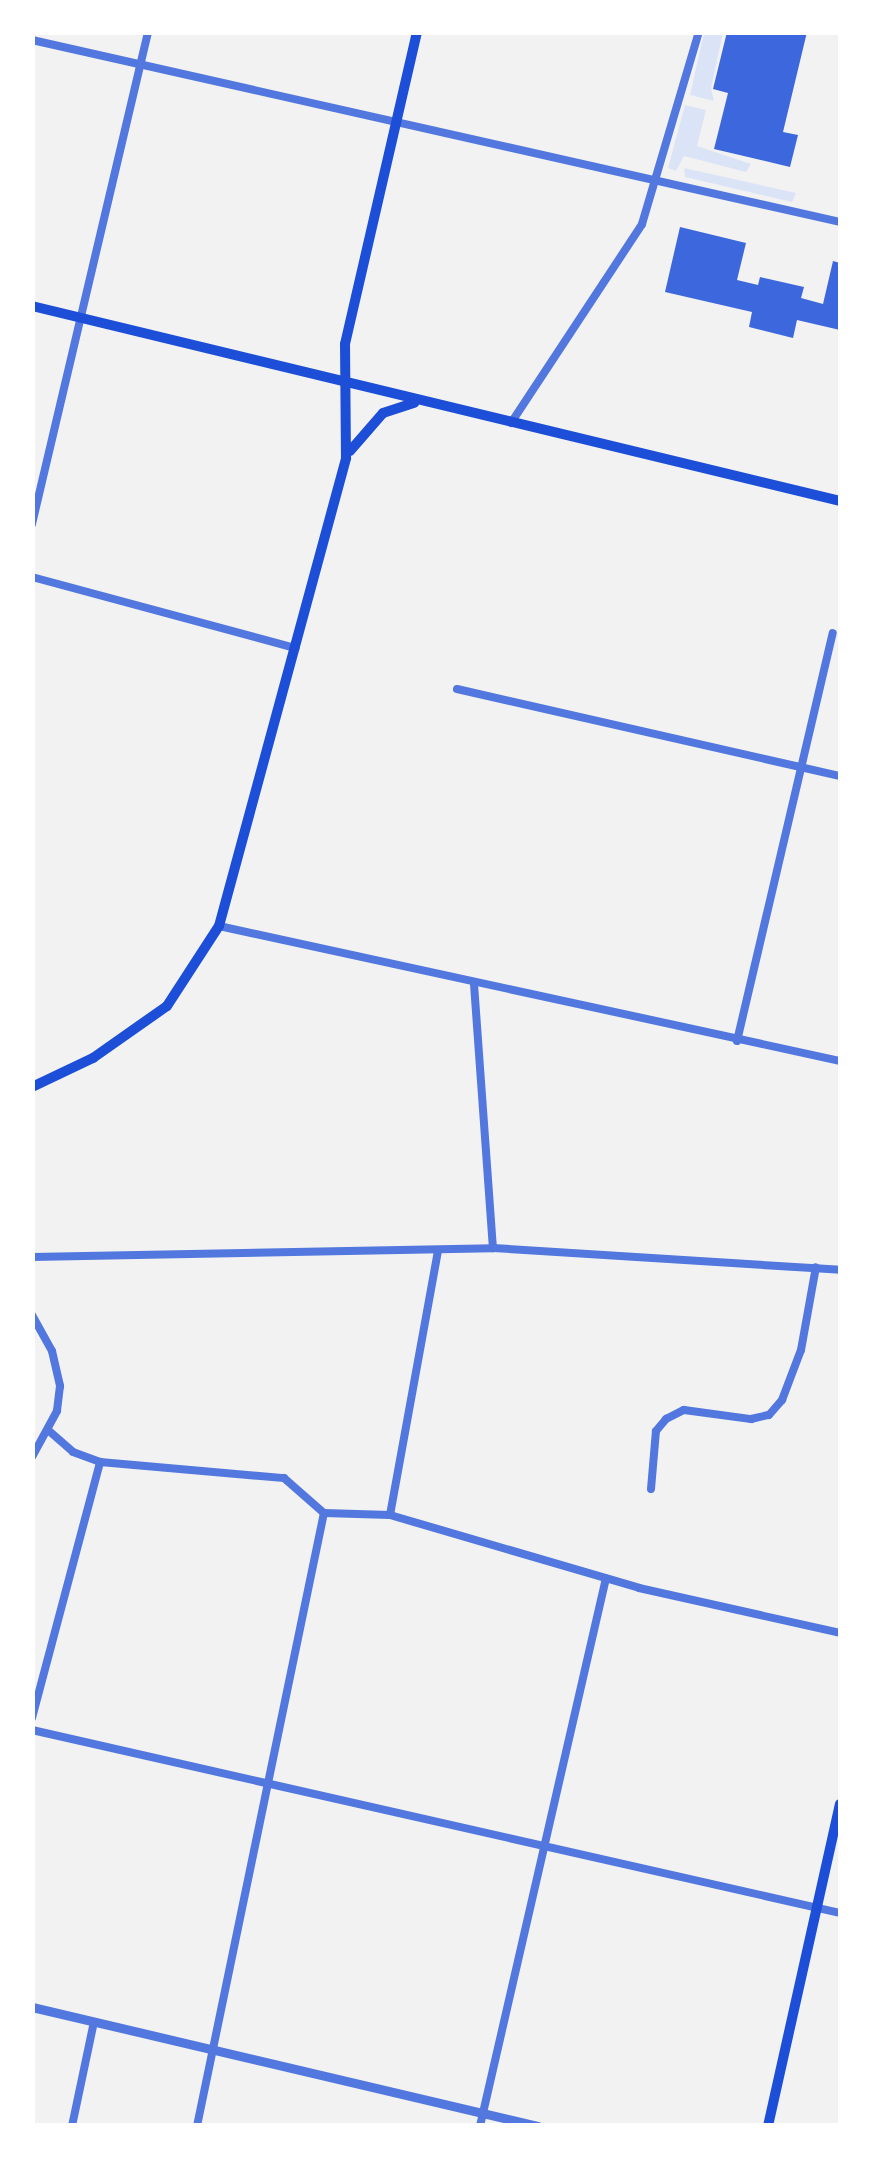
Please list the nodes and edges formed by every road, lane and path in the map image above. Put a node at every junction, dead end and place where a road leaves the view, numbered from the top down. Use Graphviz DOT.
graph roads {
  1 [pos="148,32"];
  2 [pos="417,32"];
  3 [pos="699,32"];
  4 [pos="32,40"];
  5 [pos="142,61"];
  6 [pos="396,124"];
  7 [pos="656,179"];
  8 [pos="840,222"];
  9 [pos="32,306"];
  10 [pos="80,319"];
  11 [pos="342,383"];
  12 [pos="420,402"];
  13 [pos="511,423"];
  14 [pos="346,458"];
  15 [pos="840,501"];
  16 [pos="32,524"];
  17 [pos="32,578"];
  18 [pos="833,633"];
  19 [pos="296,648"];
  20 [pos="457,688"];
  21 [pos="804,768"];
  22 [pos="840,776"];
  23 [pos="219,926"];
  24 [pos="474,984"];
  25 [pos="737,1042"];
  26 [pos="840,1061"];
  27 [pos="32,1087"];
  28 [pos="493,1248"];
  29 [pos="438,1250"];
  30 [pos="32,1256"];
  31 [pos="816,1267"];
  32 [pos="840,1270"];
  33 [pos="32,1315"];
  34 [pos="48,1430"];
  35 [pos="32,1457"];
  36 [pos="100,1462"];
  37 [pos="651,1489"];
  38 [pos="324,1513"];
  39 [pos="390,1515"];
  40 [pos="606,1578"];
  41 [pos="840,1634"];
  42 [pos="32,1718"];
  43 [pos="32,1730"];
  44 [pos="271,1784"];
  45 [pos="840,1804"];
  46 [pos="541,1843"];
  47 [pos="816,1908"];
  48 [pos="840,1913"];
  49 [pos="32,2007"];
  50 [pos="94,2022"];
  51 [pos="214,2051"];
  52 [pos="483,2113"];
  53 [pos="72,2126"];
  54 [pos="197,2126"];
  55 [pos="480,2126"];
  56 [pos="538,2126"];
  57 [pos="768,2126"];
  1 -- 5 [label="street"];
  2 -- 6 [label="main road"];
  3 -- 7 [label="street"];
  4 -- 5 [label="street"];
  5 -- 6 [label="street"];
  5 -- 10 [label="street"];
  6 -- 7 [label="street"];
  6 -- 11 [label="main road"];
  7 -- 8 [label="street"];
  7 -- 13 [label="street"];
  9 -- 10 [label="main road"];
  10 -- 11 [label="main road"];
  10 -- 16 [label="street"];
  11 -- 12 [label="main road"];
  11 -- 14 [label="main road"];
  12 -- 13 [label="main road"];
  12 -- 14 [label="main road"];
  13 -- 15 [label="main road"];
  14 -- 19 [label="main road"];
  17 -- 19 [label="street"];
  18 -- 21 [label="street"];
  19 -- 23 [label="main road"];
  20 -- 21 [label="street"];
  21 -- 22 [label="street"];
  21 -- 25 [label="street"];
  23 -- 24 [label="street"];
  23 -- 27 [label="main road"];
  24 -- 25 [label="street"];
  24 -- 28 [label="street"];
  25 -- 26 [label="street"];
  28 -- 29 [label="street"];
  28 -- 31 [label="street"];
  29 -- 30 [label="street"];
  29 -- 39 [label="street"];
  31 -- 32 [label="street"];
  31 -- 37 [label="street"];
  33 -- 34 [label="street"];
  34 -- 35 [label="street"];
  34 -- 36 [label="street"];
  36 -- 38 [label="street"];
  36 -- 42 [label="street"];
  38 -- 39 [label="street"];
  38 -- 44 [label="street"];
  39 -- 40 [label="street"];
  40 -- 41 [label="street"];
  40 -- 46 [label="street"];
  43 -- 44 [label="street"];
  44 -- 46 [label="street"];
  44 -- 51 [label="street"];
  45 -- 47 [label="main road"];
  46 -- 47 [label="street"];
  46 -- 52 [label="street"];
  47 -- 48 [label="street"];
  47 -- 57 [label="main road"];
  49 -- 50 [label="street"];
  50 -- 51 [label="street"];
  50 -- 53 [label="street"];
  51 -- 52 [label="street"];
  51 -- 54 [label="street"];
  52 -- 55 [label="street"];
  52 -- 56 [label="street"];
}
